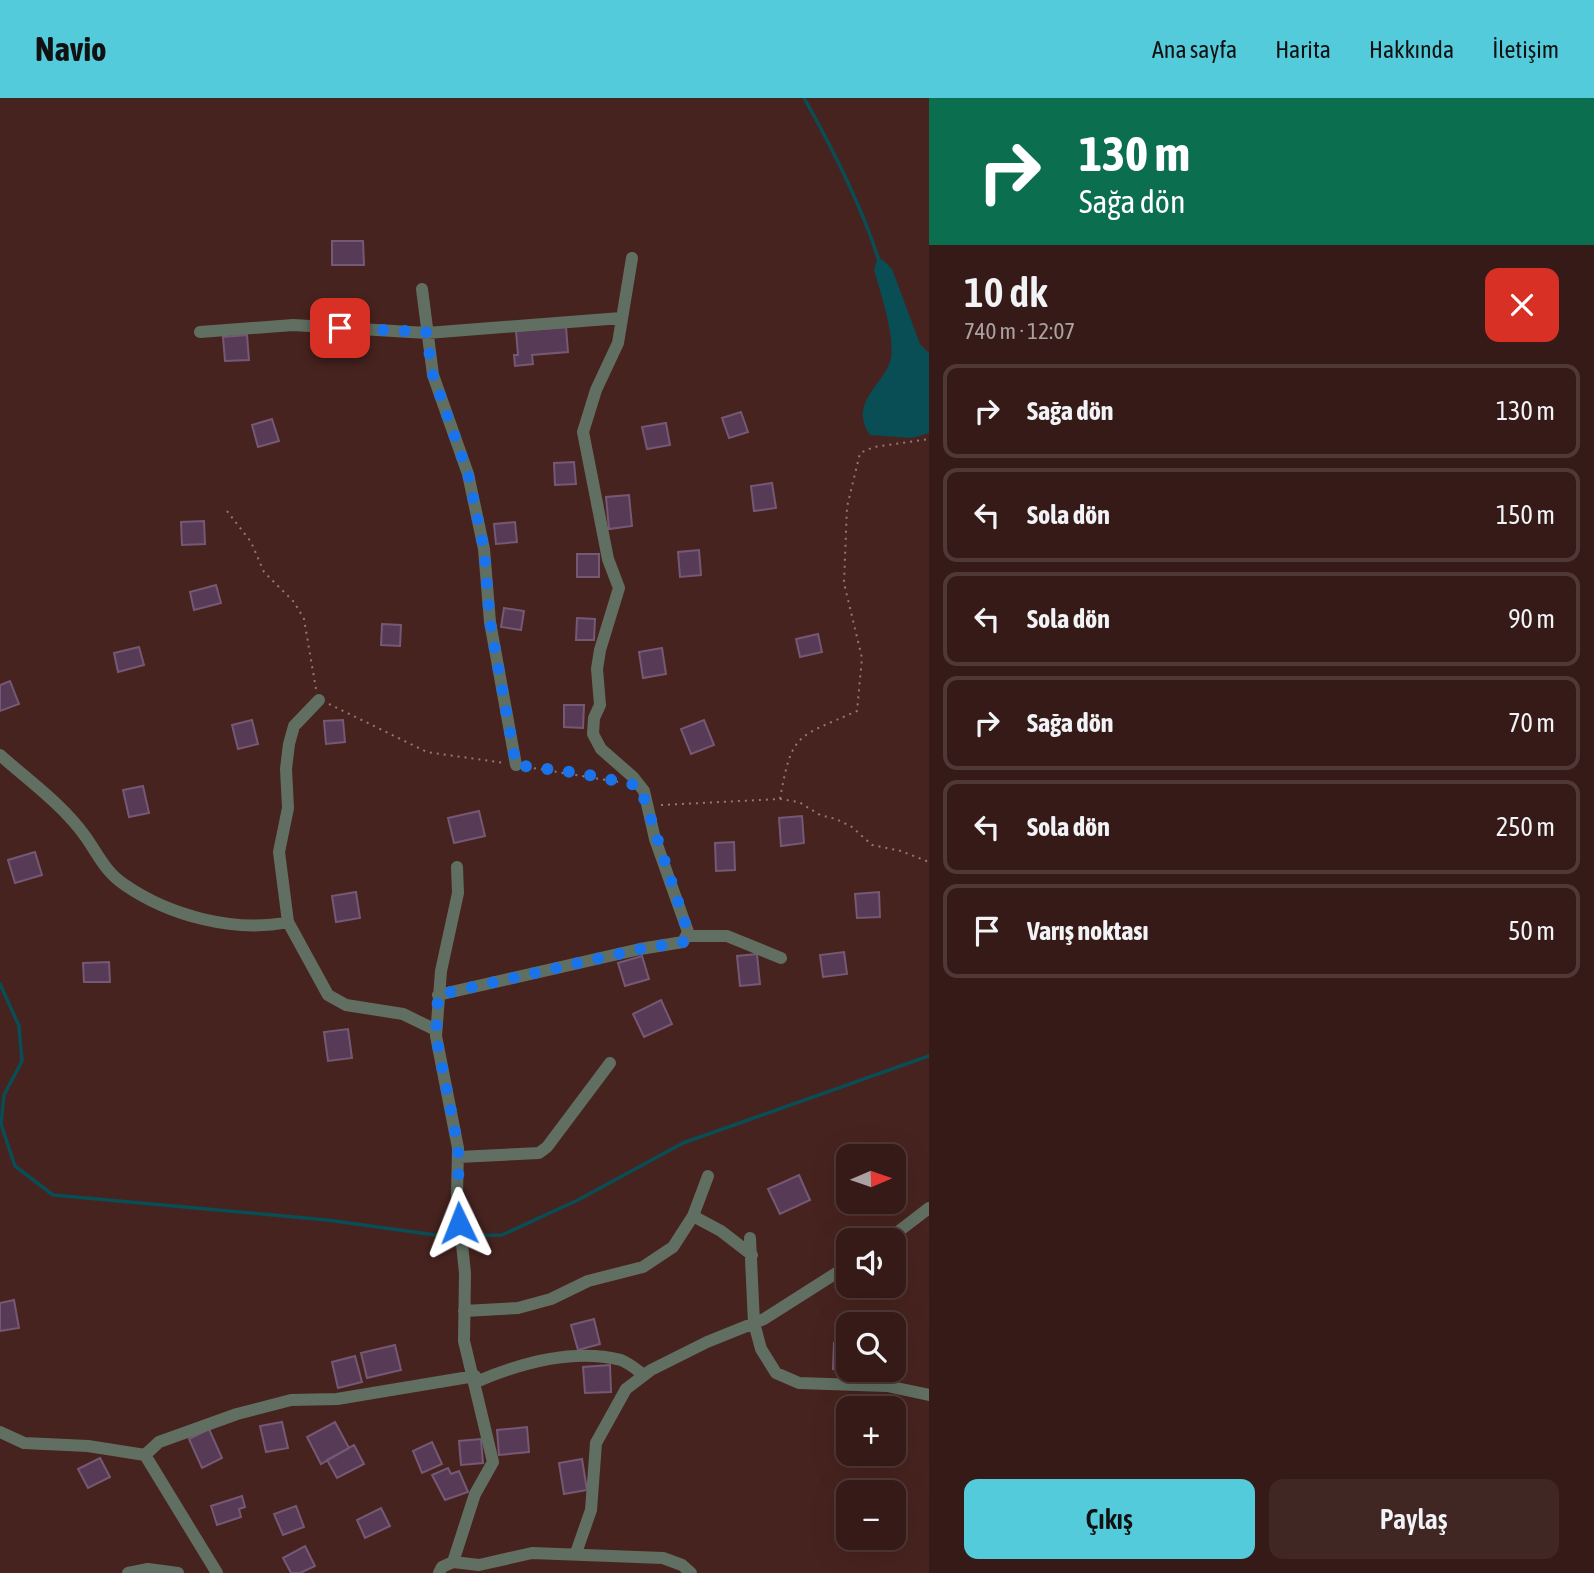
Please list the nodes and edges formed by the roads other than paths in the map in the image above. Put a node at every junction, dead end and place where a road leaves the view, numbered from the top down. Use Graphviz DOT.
graph roads {
  1 [pos="632,258"];
  2 [pos="422,289"];
  3 [pos="621,318"];
  4 [pos="200,332"];
  5 [pos="426,332"];
  6 [pos="319,700"];
  7 [pos="0,755"];
  8 [pos="516,765"];
  9 [pos="457,867"];
  10 [pos="288,922"];
  11 [pos="686,936"];
  12 [pos="781,958"];
  13 [pos="438,995"];
  14 [pos="436,1030"];
  15 [pos="610,1063"];
  16 [pos="459,1157"];
  17 [pos="708,1176"];
  18 [pos="929,1208"];
  19 [pos="693,1216"];
  20 [pos="903,1228"];
  21 [pos="750,1238"];
  22 [pos="751,1255"];
  23 [pos="836,1273"];
  24 [pos="464,1311"];
  25 [pos="754,1323"];
  26 [pos="644,1375"];
  27 [pos="476,1379"];
  28 [pos="929,1395"];
  29 [pos="0,1432"];
  30 [pos="145,1455"];
  31 [pos="576,1553"];
  32 [pos="453,1562"];
  33 [pos="128,1573"];
  34 [pos="178,1573"];
  35 [pos="217,1573"];
  36 [pos="439,1573"];
  37 [pos="691,1573"];
  1 -- 3 [label="street"];
  2 -- 5 [label="street"];
  3 -- 5 [label="street"];
  3 -- 11 [label="street"];
  4 -- 5 [label="street"];
  5 -- 8 [label="street"];
  6 -- 10 [label="street"];
  7 -- 10 [label="street"];
  9 -- 13 [label="street"];
  10 -- 14 [label="street"];
  11 -- 12 [label="street"];
  11 -- 13 [label="street"];
  13 -- 14 [label="street"];
  14 -- 16 [label="street"];
  15 -- 16 [label="street"];
  16 -- 24 [label="street"];
  17 -- 19 [label="street"];
  18 -- 20 [label="street"];
  19 -- 22 [label="street"];
  19 -- 24 [label="street"];
  21 -- 22 [label="street"];
  22 -- 25 [label="street"];
  23 -- 25 [label="street"];
  24 -- 27 [label="street"];
  25 -- 26 [label="street"];
  25 -- 28 [label="street"];
  26 -- 27 [label="street"];
  26 -- 31 [label="street"];
  27 -- 30 [label="street"];
  27 -- 32 [label="street"];
  29 -- 30 [label="street"];
  30 -- 35 [label="street"];
  31 -- 32 [label="street"];
  31 -- 37 [label="street"];
  32 -- 36 [label="street"];
  33 -- 34 [label="street"];
}
